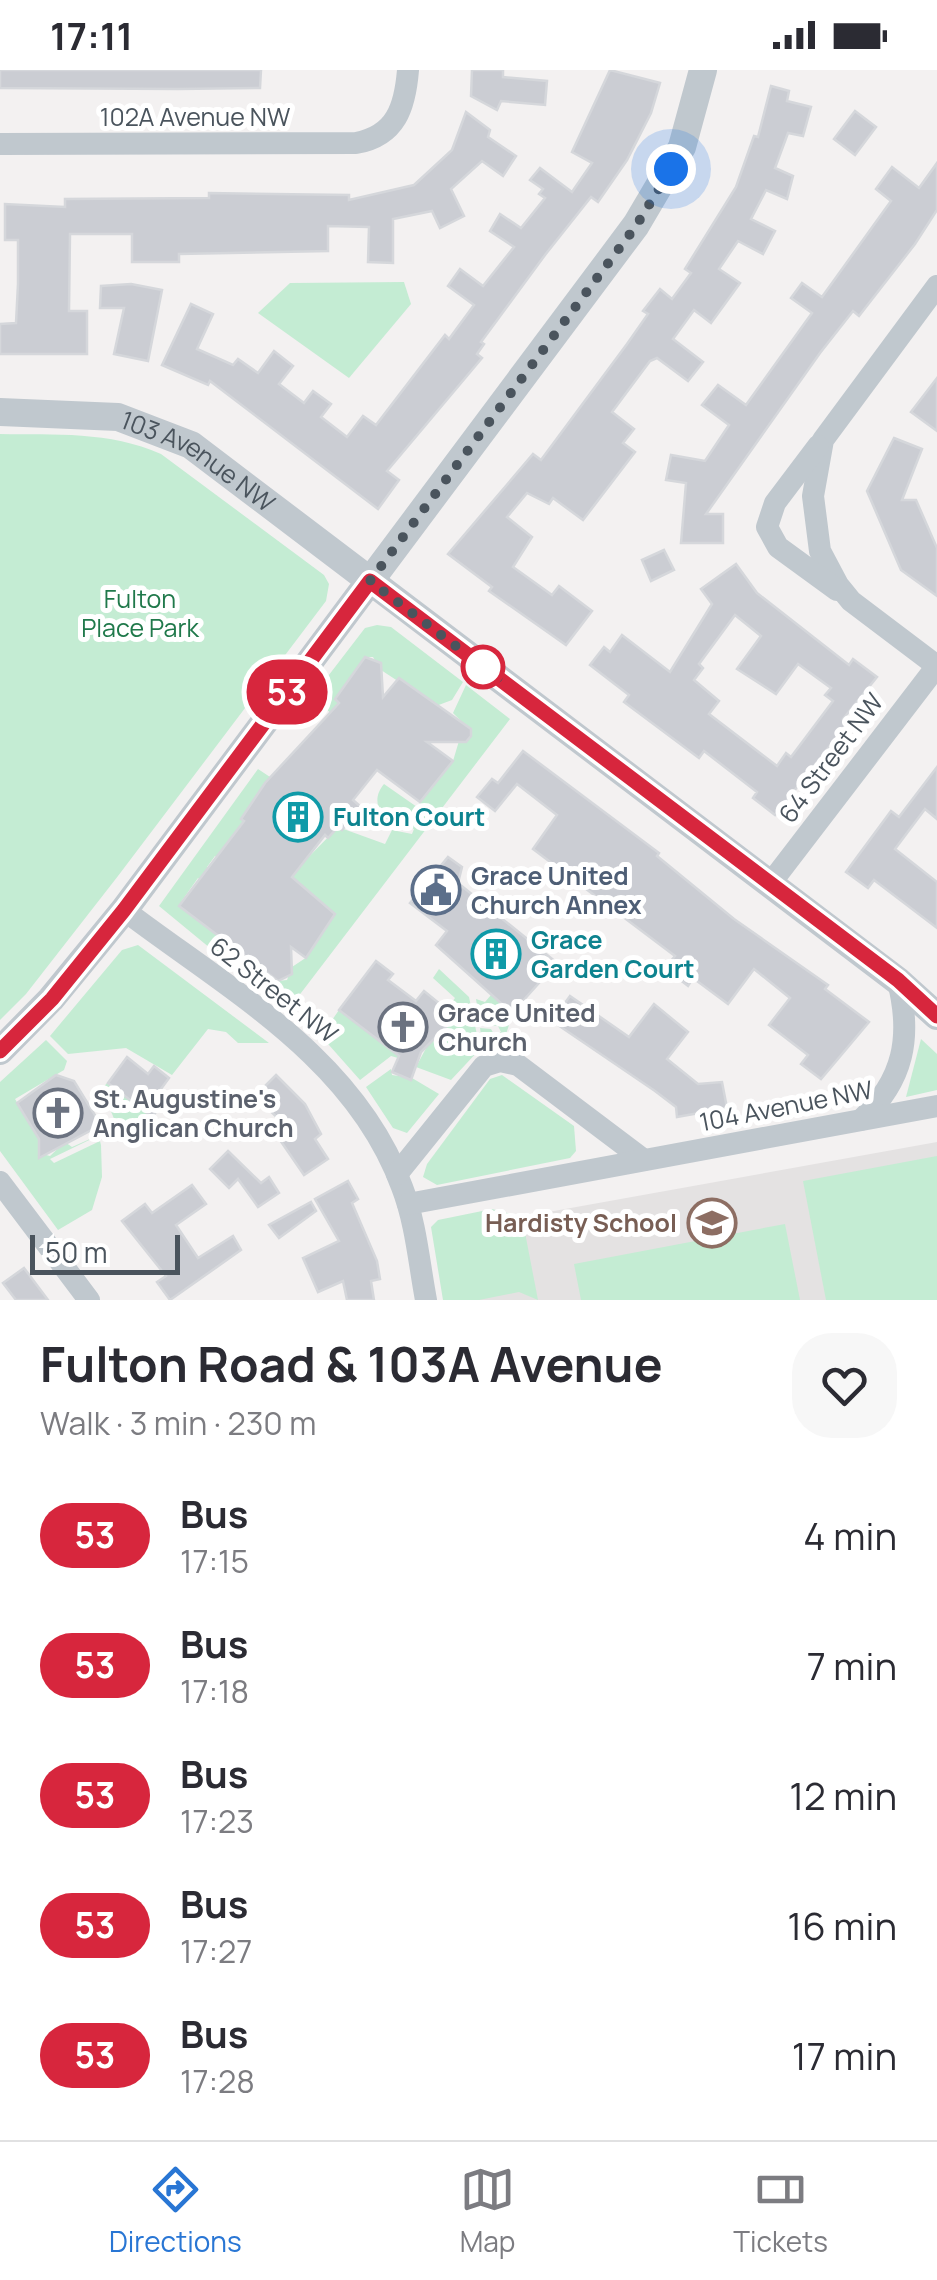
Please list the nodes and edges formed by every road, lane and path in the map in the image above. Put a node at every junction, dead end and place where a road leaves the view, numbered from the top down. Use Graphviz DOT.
graph roads {
  1 [pos="408,70"];
  2 [pos="703,70"];
  3 [pos="0,144"];
  4 [pos="937,286"];
  5 [pos="0,412"];
  6 [pos="824,440"];
  7 [pos="370,581"];
  8 [pos="850,601"];
  9 [pos="937,666"];
  10 [pos="770,884"];
  11 [pos="124,910"];
  12 [pos="898,980"];
  13 [pos="937,1016"];
  14 [pos="0,1051"];
  15 [pos="937,1106"];
  16 [pos="861,1120"];
  17 [pos="644,1160"];
  18 [pos="397,1174"];
  19 [pos="0,1182"];
  20 [pos="408,1204"];
  21 [pos="89,1300"];
  22 [pos="426,1300"];
  1 -- 3 [label="street, 102A Avenue NW"];
  2 -- 7 [label="street"];
  4 -- 6 [label="street"];
  5 -- 7 [label="street, 103 Avenue NW"];
  6 -- 8 [label="street"];
  6 -- 8 [label="street"];
  7 -- 10 [label="street, 103 Avenue NW"];
  7 -- 11 [label="street"];
  8 -- 9 [label="street"];
  9 -- 10 [label="street, 64 Street NW"];
  10 -- 12 [label="street, 103 Avenue NW"];
  11 -- 14 [label="street"];
  11 -- 18 [label="street, 62 Street NW"];
  12 -- 13 [label="street, 103 Avenue NW"];
  12 -- 16 [label="street"];
  15 -- 16 [label="street, 104 Avenue NW"];
  16 -- 17 [label="street, 104 Avenue NW"];
  17 -- 18 [label="street"];
  17 -- 20 [label="street, 104 Avenue NW"];
  18 -- 20 [label="street, 62 Street NW"];
  19 -- 21 [label="street"];
  20 -- 22 [label="street, 62 Street NW"];
}
